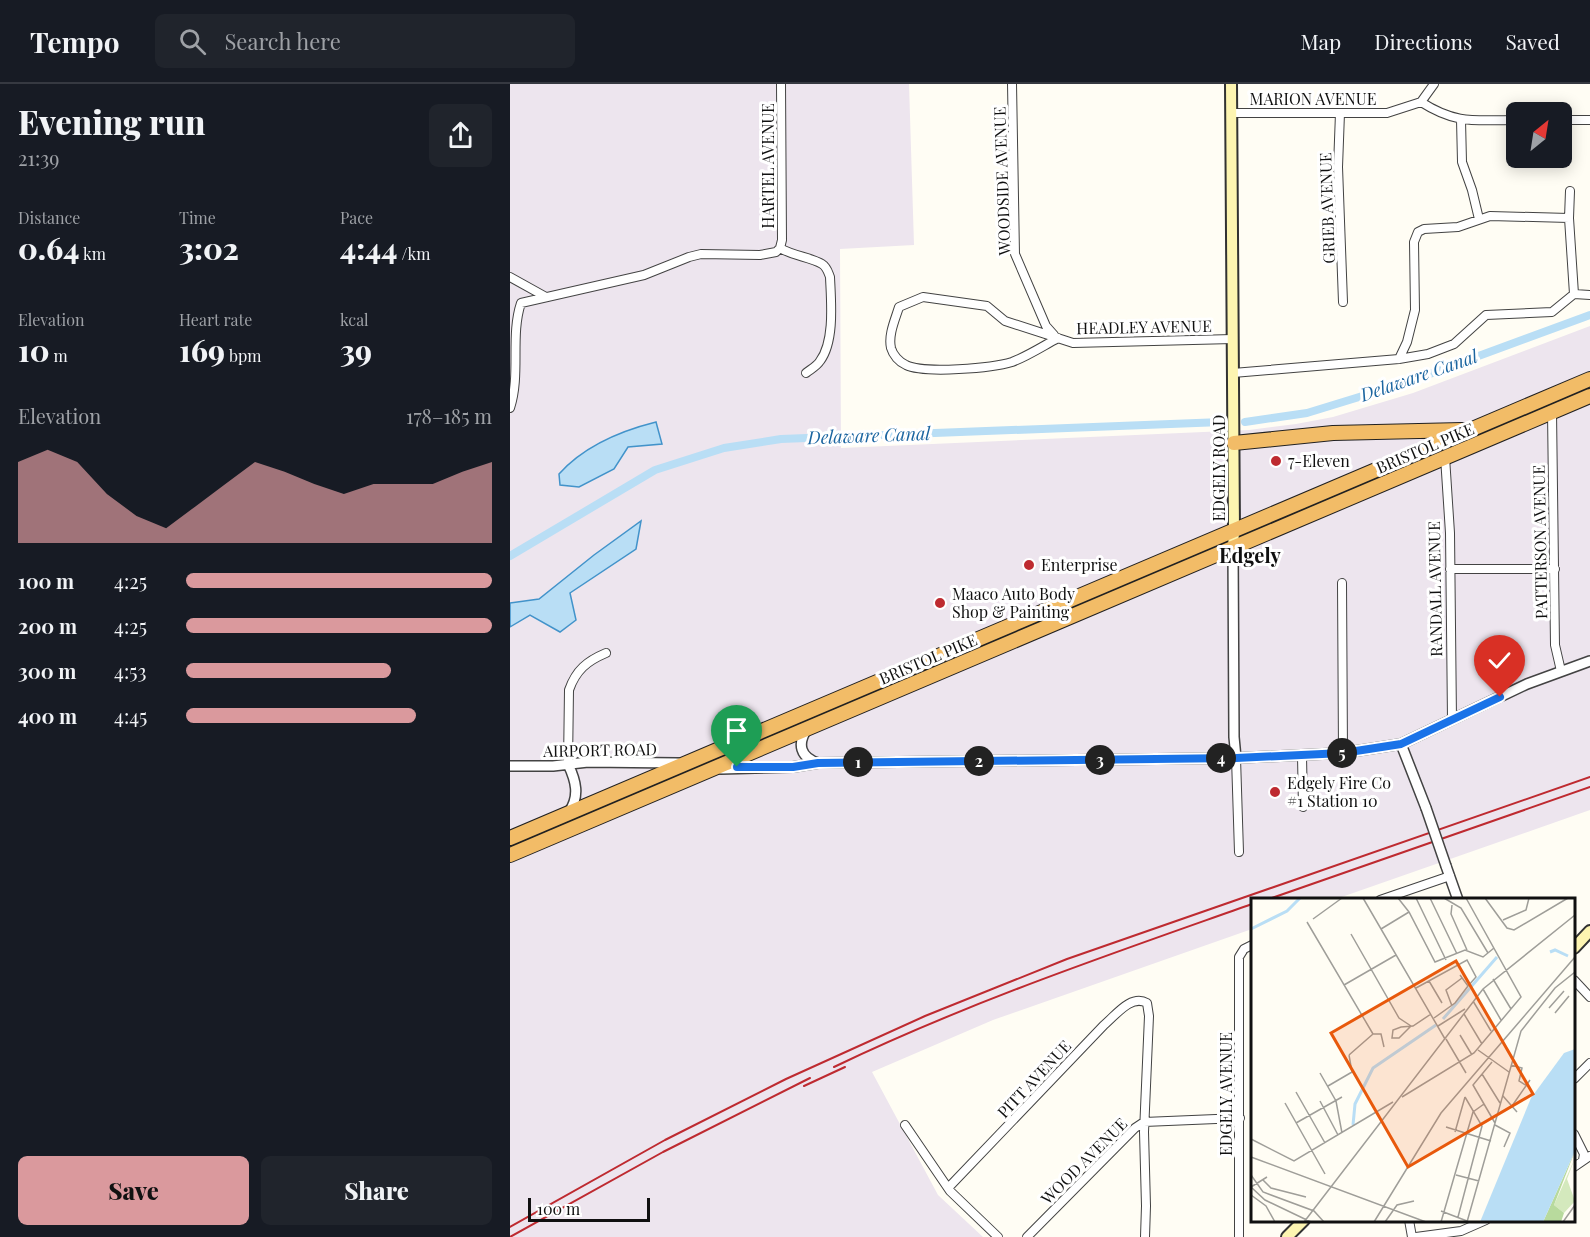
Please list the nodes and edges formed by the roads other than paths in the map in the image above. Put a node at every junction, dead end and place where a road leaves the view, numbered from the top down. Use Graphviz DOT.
graph roads {
  1 [pos="781,84"];
  2 [pos="1012,84"];
  3 [pos="1231,84"];
  4 [pos="1434,84"];
  5 [pos="1420,102"];
  6 [pos="1231,113"];
  7 [pos="1340,113"];
  8 [pos="1461,120"];
  9 [pos="1506,120"];
  10 [pos="1572,120"];
  11 [pos="1590,120"];
  12 [pos="1570,191"];
  13 [pos="1569,218"];
  14 [pos="1479,219"];
  15 [pos="780,248"];
  16 [pos="510,277"];
  17 [pos="1574,294"];
  18 [pos="1590,295"];
  19 [pos="546,297"];
  20 [pos="1343,302"];
  21 [pos="1058,338"];
  22 [pos="1233,339"];
  23 [pos="1399,359"];
  24 [pos="806,373"];
  25 [pos="1233,373"];
  26 [pos="1590,380"];
  27 [pos="1590,396"];
  28 [pos="510,407"];
  29 [pos="1552,412"];
  30 [pos="1474,429"];
  31 [pos="1234,443"];
  32 [pos="1445,458"];
  33 [pos="1234,531"];
  34 [pos="1233,548"];
  35 [pos="1450,569"];
  36 [pos="1555,569"];
  37 [pos="1342,583"];
  38 [pos="606,653"];
  39 [pos="1590,661"];
  40 [pos="1561,671"];
  41 [pos="1452,720"];
  42 [pos="807,728"];
  43 [pos="1401,744"];
  44 [pos="1343,753"];
  45 [pos="1302,756"];
  46 [pos="1236,758"];
  47 [pos="690,762"];
  48 [pos="818,763"];
  49 [pos="568,764"];
  50 [pos="510,766"];
  51 [pos="707,771"];
  52 [pos="1303,807"];
  53 [pos="568,814"];
  54 [pos="510,838"];
  55 [pos="1239,852"];
  56 [pos="510,855"];
  57 [pos="1450,876"];
  58 [pos="1386,898"];
  59 [pos="1457,898"];
  60 [pos="1590,931"];
  61 [pos="1251,946"];
  62 [pos="1575,947"];
  63 [pos="1575,981"];
  64 [pos="1590,997"];
  65 [pos="1590,1063"];
  66 [pos="1575,1078"];
  67 [pos="1239,1118"];
  68 [pos="1144,1122"];
  69 [pos="905,1125"];
  70 [pos="1575,1136"];
  71 [pos="1587,1158"];
  72 [pos="949,1187"];
  73 [pos="1303,1222"];
  74 [pos="1409,1222"];
  75 [pos="1484,1222"];
  76 [pos="998,1237"];
  77 [pos="1027,1237"];
  78 [pos="1145,1237"];
  79 [pos="1239,1237"];
  80 [pos="1287,1237"];
  81 [pos="1414,1237"];
  1 -- 15 [label="street, HARTEL AVENUE"];
  2 -- 21 [label="street, WOODSIDE AVENUE"];
  3 -- 6 [label="main road, EDGELY ROAD"];
  4 -- 5 [label="street"];
  5 -- 7 [label="street, MARION AVENUE"];
  5 -- 8 [label="street"];
  6 -- 7 [label="street, MARION AVENUE"];
  6 -- 22 [label="main road, EDGELY ROAD"];
  7 -- 20 [label="street, GRIEB AVENUE"];
  8 -- 9 [label="street"];
  8 -- 14 [label="street"];
  10 -- 11 [label="street"];
  12 -- 13 [label="street"];
  13 -- 14 [label="street"];
  13 -- 17 [label="street"];
  14 -- 23 [label="street"];
  15 -- 19 [label="street"];
  15 -- 24 [label="street"];
  16 -- 19 [label="street"];
  17 -- 18 [label="street"];
  17 -- 23 [label="street"];
  19 -- 28 [label="street"];
  21 -- 21 [label="street, HEADLEY AVENUE"];
  21 -- 22 [label="street, HEADLEY AVENUE"];
  22 -- 25 [label="main road, EDGELY ROAD"];
  23 -- 25 [label="street"];
  25 -- 31 [label="main road, EDGELY ROAD"];
  26 -- 30 [label="highway, BRISTOL PIKE"];
  27 -- 29 [label="highway, BRISTOL PIKE"];
  29 -- 32 [label="highway, BRISTOL PIKE"];
  29 -- 36 [label="street, PATTERSON AVENUE"];
  30 -- 31 [label="highway"];
  30 -- 33 [label="highway, BRISTOL PIKE"];
  31 -- 33 [label="main road, EDGELY ROAD"];
  32 -- 34 [label="highway, BRISTOL PIKE"];
  32 -- 35 [label="street, RANDALL AVENUE"];
  33 -- 34 [label="main road, EDGELY ROAD"];
  33 -- 47 [label="highway, BRISTOL PIKE"];
  34 -- 42 [label="highway, BRISTOL PIKE"];
  34 -- 46 [label="street, EDGELY ROAD"];
  35 -- 36 [label="street"];
  35 -- 41 [label="street, RANDALL AVENUE"];
  36 -- 40 [label="street, PATTERSON AVENUE"];
  37 -- 44 [label="street"];
  38 -- 49 [label="street"];
  39 -- 40 [label="street"];
  40 -- 41 [label="street"];
  41 -- 43 [label="street"];
  42 -- 48 [label="street"];
  42 -- 51 [label="highway, BRISTOL PIKE"];
  43 -- 44 [label="street"];
  43 -- 57 [label="street, bridge"];
  44 -- 45 [label="street"];
  45 -- 46 [label="street"];
  45 -- 52 [label="street"];
  46 -- 48 [label="street"];
  46 -- 55 [label="street, EDGELY ROAD"];
  47 -- 49 [label="street, AIRPORT ROAD"];
  47 -- 53 [label="highway, BRISTOL PIKE"];
  48 -- 51 [label="street"];
  49 -- 50 [label="street, AIRPORT ROAD"];
  49 -- 53 [label="street"];
  51 -- 56 [label="highway, BRISTOL PIKE"];
  53 -- 54 [label="highway, BRISTOL PIKE"];
  57 -- 58 [label="street"];
  57 -- 59 [label="street"];
  60 -- 62 [label="main road"];
  61 -- 67 [label="street, EDGELY AVENUE"];
  63 -- 64 [label="street"];
  65 -- 66 [label="street"];
  67 -- 68 [label="street, WOOD AVENUE"];
  67 -- 79 [label="street, EDGELY AVENUE"];
  68 -- 72 [label="street, PITT AVENUE"];
  68 -- 77 [label="street, WOOD AVENUE"];
  68 -- 78 [label="street"];
  69 -- 72 [label="street"];
  70 -- 71 [label="street"];
  72 -- 76 [label="street"];
  73 -- 80 [label="main road"];
  74 -- 81 [label="street"];
  75 -- 81 [label="street"];
}
